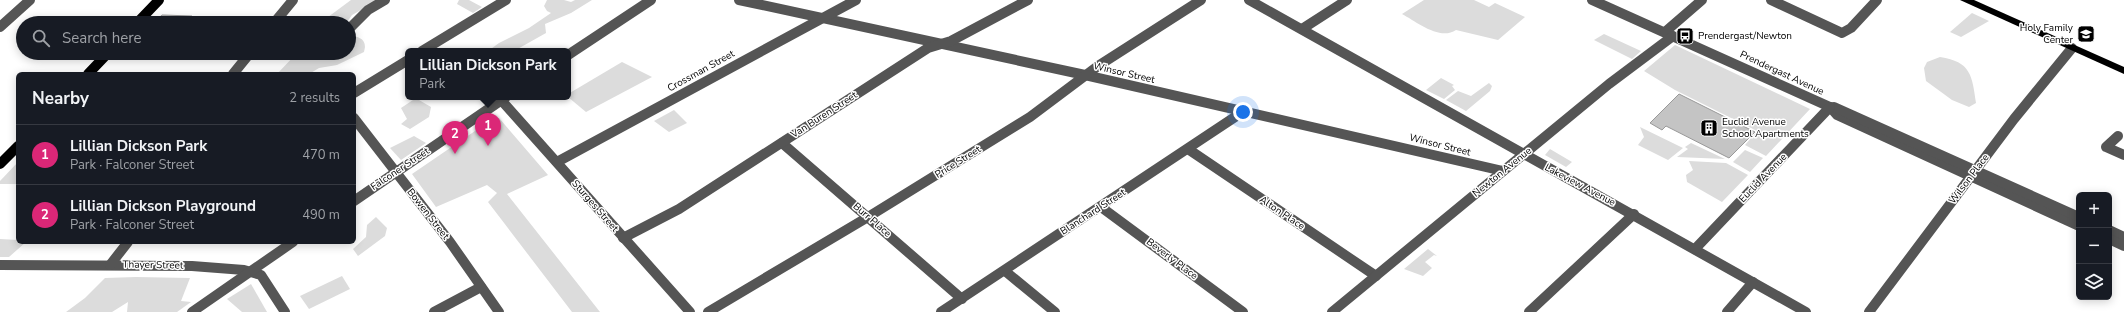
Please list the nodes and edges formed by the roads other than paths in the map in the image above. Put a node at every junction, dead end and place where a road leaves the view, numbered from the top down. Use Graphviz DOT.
graph roads {
  1 [pos="30,0"];
  2 [pos="159,0"];
  3 [pos="293,0"];
  4 [pos="385,0"];
  5 [pos="506,0"];
  6 [pos="651,0"];
  7 [pos="739,0"];
  8 [pos="856,0"];
  9 [pos="1028,0"];
  10 [pos="1201,0"];
  11 [pos="1249,0"];
  12 [pos="1347,0"];
  13 [pos="1592,0"];
  14 [pos="1702,0"];
  15 [pos="1771,0"];
  16 [pos="1877,0"];
  17 [pos="1965,0"];
  18 [pos="144,16"];
  19 [pos="280,16"];
  20 [pos="820,18"];
  21 [pos="356,23"];
  22 [pos="0,27"];
  23 [pos="1302,29"];
  24 [pos="1669,34"];
  25 [pos="942,44"];
  26 [pos="427,48"];
  27 [pos="2072,48"];
  28 [pos="571,53"];
  29 [pos="101,60"];
  30 [pos="244,60"];
  31 [pos="405,62"];
  32 [pos="2124,71"];
  33 [pos="90,72"];
  34 [pos="235,72"];
  35 [pos="1085,75"];
  36 [pos="356,92"];
  37 [pos="503,100"];
  38 [pos="505,100"];
  39 [pos="1830,107"];
  40 [pos="1244,111"];
  41 [pos="356,121"];
  42 [pos="2118,136"];
  43 [pos="782,143"];
  44 [pos="16,148"];
  45 [pos="1188,149"];
  46 [pos="1527,152"];
  47 [pos="2124,155"];
  48 [pos="557,162"];
  49 [pos="0,164"];
  50 [pos="1503,171"];
  51 [pos="396,172"];
  52 [pos="1973,173"];
  53 [pos="356,199"];
  54 [pos="1101,207"];
  55 [pos="1634,214"];
  56 [pos="2076,216"];
  57 [pos="868,217"];
  58 [pos="2076,224"];
  59 [pos="2112,231"];
  60 [pos="2124,237"];
  61 [pos="623,238"];
  62 [pos="2112,240"];
  63 [pos="126,244"];
  64 [pos="290,244"];
  65 [pos="2124,246"];
  66 [pos="1695,249"];
  67 [pos="0,265"];
  68 [pos="110,265"];
  69 [pos="1005,270"];
  70 [pos="251,271"];
  71 [pos="1376,276"];
  72 [pos="1753,282"];
  73 [pos="481,288"];
  74 [pos="962,299"];
  75 [pos="192,312"];
  76 [pos="285,312"];
  77 [pos="434,312"];
  78 [pos="499,312"];
  79 [pos="690,312"];
  80 [pos="708,312"];
  81 [pos="941,312"];
  82 [pos="1055,312"];
  83 [pos="1243,312"];
  84 [pos="1332,312"];
  85 [pos="1529,312"];
  86 [pos="1727,312"];
  87 [pos="1806,312"];
  88 [pos="1869,312"];
  1 -- 22 [label="street"];
  2 -- 18 [label="main road"];
  3 -- 19 [label="street"];
  4 -- 21 [label="street"];
  5 -- 26 [label="street"];
  6 -- 28 [label="street"];
  7 -- 20 [label="street, Winsor Street"];
  8 -- 20 [label="street, Crossman Street"];
  9 -- 25 [label="street, Van Buren Street"];
  10 -- 35 [label="street, Price Street"];
  11 -- 23 [label="street, Lakeview Avenue"];
  12 -- 23 [label="street"];
  13 -- 24 [label="street, Prendergast Avenue"];
  14 -- 24 [label="street, Newton Avenue"];
  15 -- 16 [label="street"];
  17 -- 27 [label="highway"];
  20 -- 25 [label="street, Winsor Street"];
  20 -- 48 [label="street, Crossman Street"];
  23 -- 46 [label="street, Lakeview Avenue"];
  24 -- 39 [label="street, Prendergast Avenue"];
  24 -- 46 [label="street, Newton Avenue"];
  25 -- 35 [label="street, Winsor Street"];
  25 -- 43 [label="street, Van Buren Street"];
  27 -- 32 [label="highway"];
  27 -- 52 [label="street, Wilson Place"];
  29 -- 33 [label="main road"];
  30 -- 34 [label="street"];
  31 -- 36 [label="street"];
  35 -- 40 [label="street, Winsor Street"];
  35 -- 57 [label="street, Price Street"];
  37 -- 51 [label="street, Falconer Street"];
  38 -- 48 [label="street, Sturges Street"];
  39 -- 52 [label="street, Prendergast Avenue"];
  39 -- 66 [label="street, Euclid Avenue"];
  40 -- 45 [label="street, Blanchard Street"];
  40 -- 50 [label="street, Winsor Street"];
  41 -- 51 [label="street, Bowen Street"];
  42 -- 47 [label="street"];
  43 -- 57 [label="street, Burr Place"];
  43 -- 61 [label="street, Van Buren Street"];
  44 -- 49 [label="main road"];
  45 -- 54 [label="street, Blanchard Street"];
  45 -- 71 [label="street, Alton Place"];
  46 -- 50 [label="street, Newton Avenue"];
  46 -- 55 [label="street, Lakeview Avenue"];
  48 -- 61 [label="street, Sturges Street"];
  50 -- 71 [label="street, Newton Avenue"];
  51 -- 53 [label="street, Falconer Street"];
  51 -- 73 [label="street, Bowen Street"];
  52 -- 56 [label="street"];
  52 -- 58 [label="street"];
  52 -- 88 [label="street, Wilson Place"];
  54 -- 69 [label="street, Blanchard Street"];
  54 -- 83 [label="street, Beverly Place"];
  55 -- 66 [label="street, Lakeview Avenue"];
  55 -- 85 [label="street"];
  57 -- 74 [label="street, Burr Place"];
  57 -- 80 [label="street, Price Street"];
  59 -- 60 [label="street"];
  61 -- 79 [label="street, Sturges Street"];
  62 -- 65 [label="street"];
  63 -- 68 [label="street"];
  64 -- 70 [label="street"];
  66 -- 72 [label="street, Lakeview Avenue"];
  67 -- 68 [label="street, Thayer Street"];
  68 -- 70 [label="street, Thayer Street"];
  69 -- 74 [label="street, Blanchard Street"];
  69 -- 82 [label="street"];
  70 -- 75 [label="street"];
  70 -- 76 [label="street"];
  71 -- 84 [label="street, Newton Avenue"];
  72 -- 86 [label="street"];
  72 -- 87 [label="street, Lakeview Avenue"];
  73 -- 77 [label="street"];
  73 -- 78 [label="street, Bowen Street"];
  74 -- 81 [label="street, Blanchard Street"];
}
